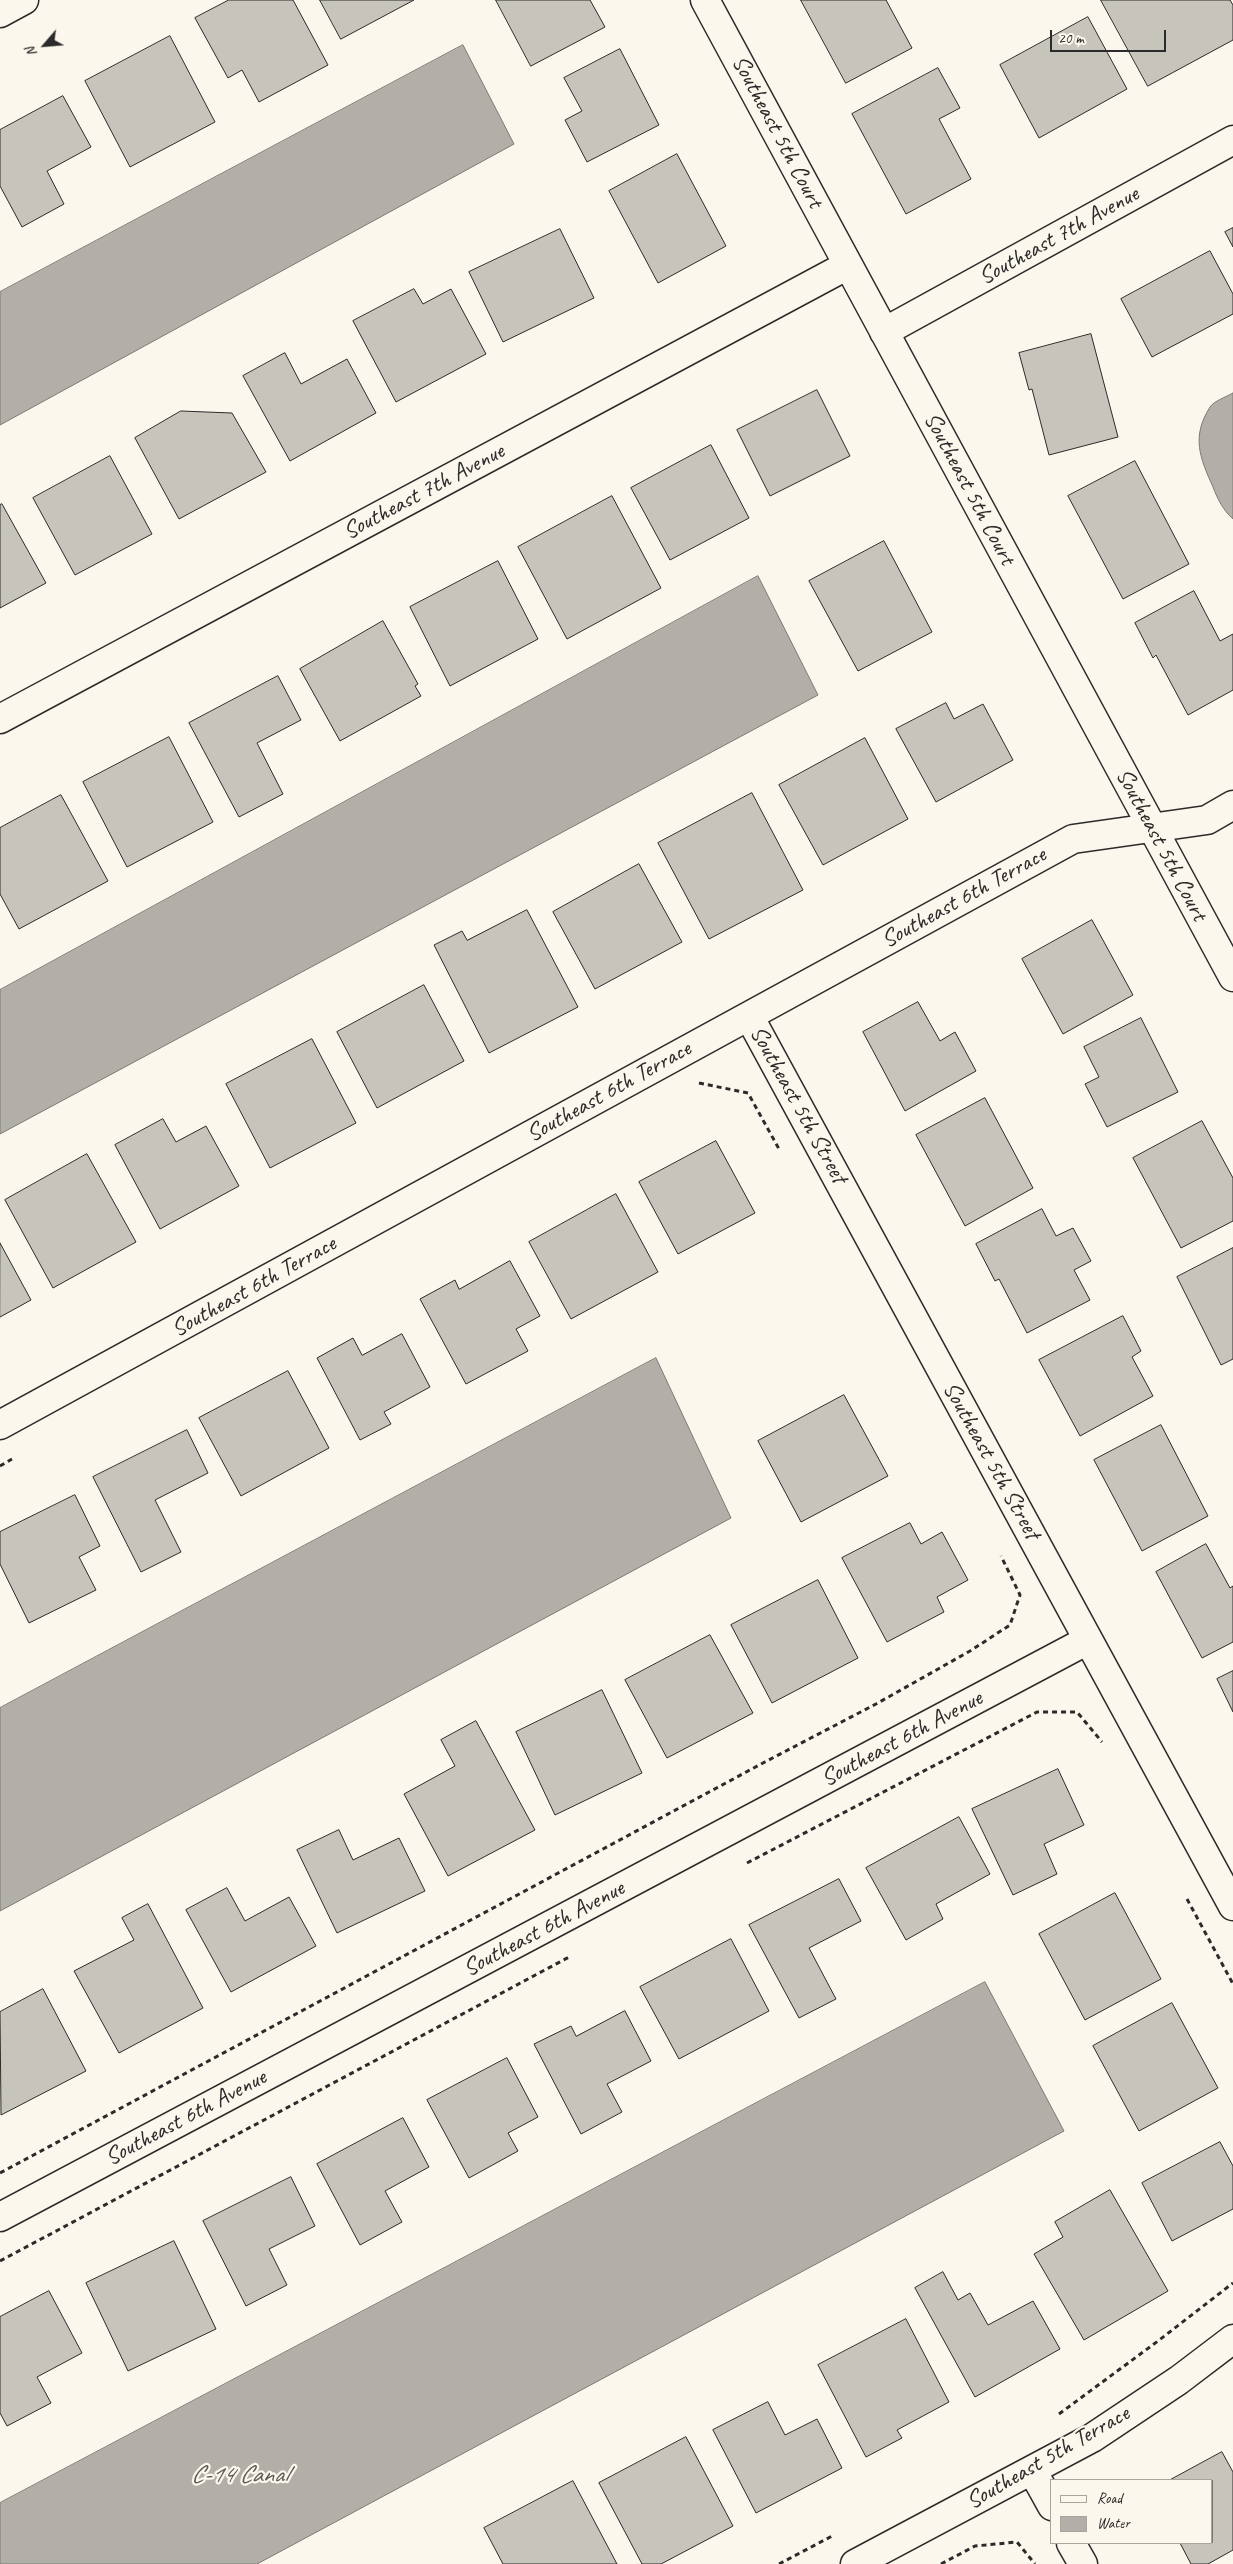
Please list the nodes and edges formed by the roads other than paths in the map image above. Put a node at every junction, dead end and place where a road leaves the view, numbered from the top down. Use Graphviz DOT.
graph roads {
  1 [pos="24,0"];
  2 [pos="705,0"];
  3 [pos="0,13"];
  4 [pos="1233,140"];
  5 [pos="848,265"];
  6 [pos="884,332"];
  7 [pos="0,719"];
  8 [pos="1233,805"];
  9 [pos="1152,827"];
  10 [pos="1233,978"];
  11 [pos="749,1016"];
  12 [pos="0,1425"];
  13 [pos="1088,1640"];
  14 [pos="1233,1906"];
  15 [pos="0,2218"];
  16 [pos="1233,2339"];
  17 [pos="1032,2470"];
  18 [pos="1050,2502"];
  19 [pos="1073,2544"];
  20 [pos="855,2564"];
  21 [pos="1083,2564"];
  1 -- 3 [label="street"];
  2 -- 5 [label="street, Southeast 5th Court"];
  4 -- 6 [label="street, Southeast 7th Avenue"];
  5 -- 6 [label="street, Southeast 5th Court"];
  5 -- 7 [label="street, Southeast 7th Avenue"];
  6 -- 9 [label="street, Southeast 5th Court"];
  8 -- 9 [label="street, Southeast 6th Terrace"];
  9 -- 10 [label="street, Southeast 5th Court"];
  9 -- 11 [label="street, Southeast 6th Terrace"];
  11 -- 12 [label="street, Southeast 6th Terrace"];
  11 -- 13 [label="street, Southeast 5th Street"];
  13 -- 14 [label="street, Southeast 5th Street"];
  13 -- 15 [label="street, Southeast 6th Avenue"];
  16 -- 17 [label="street, Southeast 5th Terrace"];
  17 -- 18 [label="street"];
  17 -- 20 [label="street, Southeast 5th Terrace"];
  19 -- 21 [label="street"];
}
